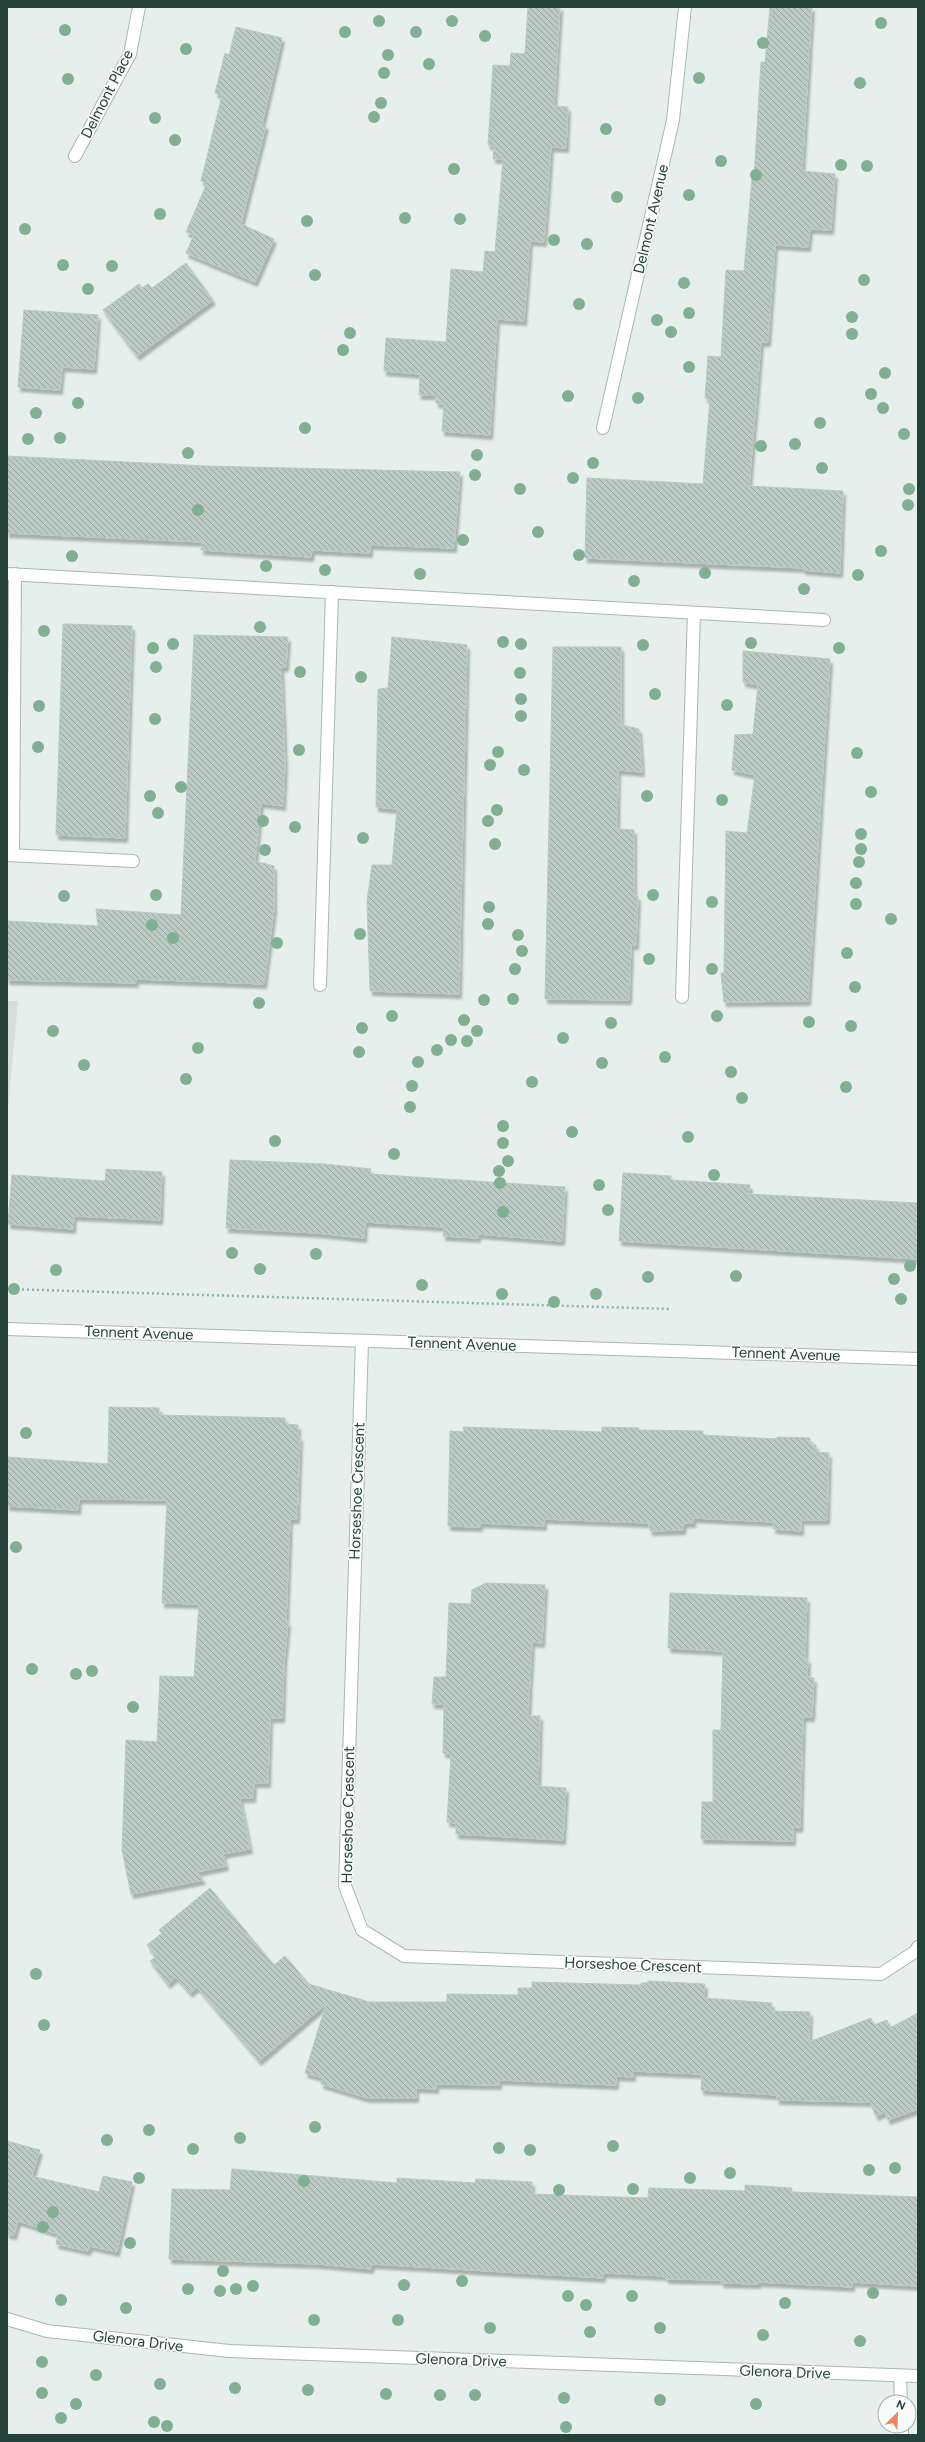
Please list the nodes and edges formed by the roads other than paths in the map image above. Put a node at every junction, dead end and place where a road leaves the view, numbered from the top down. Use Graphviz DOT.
graph roads {
  1 [pos="139,7"];
  2 [pos="685,7"];
  3 [pos="75,156"];
  4 [pos="603,428"];
  5 [pos="11,574"];
  6 [pos="332,592"];
  7 [pos="694,613"];
  8 [pos="824,620"];
  9 [pos="10,855"];
  10 [pos="132,861"];
  11 [pos="320,984"];
  12 [pos="682,997"];
  13 [pos="7,1329"];
  14 [pos="362,1341"];
  15 [pos="918,1359"];
  16 [pos="918,1947"];
  17 [pos="7,2319"];
  18 [pos="918,2376"];
  19 [pos="900,2377"];
  20 [pos="901,2394"];
  1 -- 3 [label="street, Delmont Place"];
  2 -- 4 [label="street, Delmont Avenue"];
  5 -- 6 [label="street"];
  5 -- 9 [label="street"];
  6 -- 7 [label="street"];
  6 -- 11 [label="street"];
  7 -- 8 [label="street"];
  7 -- 12 [label="street"];
  9 -- 10 [label="street"];
  13 -- 14 [label="street, Tennent Avenue"];
  14 -- 15 [label="street, Tennent Avenue"];
  14 -- 16 [label="street, Horseshoe Crescent"];
  17 -- 19 [label="street, Glenora Drive"];
  18 -- 19 [label="street, Glenora Drive"];
  19 -- 20 [label="street"];
}
